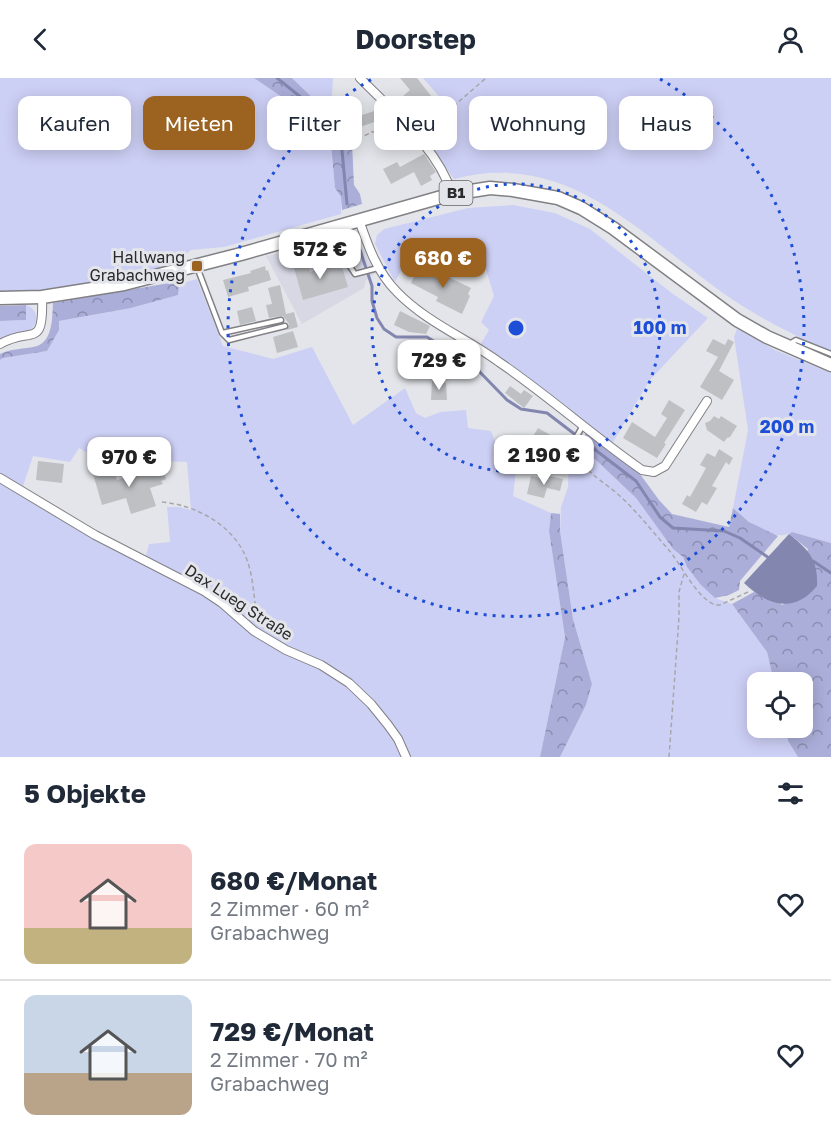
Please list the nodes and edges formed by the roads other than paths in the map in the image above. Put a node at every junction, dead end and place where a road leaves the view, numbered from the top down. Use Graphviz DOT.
graph roads {
  1 [pos="360,78"];
  2 [pos="452,194"];
  3 [pos="359,220"];
  4 [pos="317,263"];
  5 [pos="197,266"];
  6 [pos="375,269"];
  7 [pos="42,297"];
  8 [pos="0,298"];
  9 [pos="281,320"];
  10 [pos="285,326"];
  11 [pos="222,333"];
  12 [pos="0,344"];
  13 [pos="787,346"];
  14 [pos="831,354"];
  15 [pos="831,365"];
  16 [pos="707,401"];
  17 [pos="581,430"];
  18 [pos="574,443"];
  19 [pos="0,478"];
  20 [pos="406,757"];
  1 -- 2 [label="street"];
  2 -- 3 [label="main road, B1"];
  2 -- 13 [label="main road, B1"];
  3 -- 5 [label="main road, B1"];
  3 -- 6 [label="street"];
  4 -- 6 [label="lane"];
  5 -- 7 [label="main road, B1"];
  5 -- 11 [label="lane"];
  6 -- 17 [label="street"];
  7 -- 8 [label="main road, B1"];
  7 -- 12 [label="street"];
  9 -- 11 [label="lane"];
  10 -- 11 [label="lane"];
  13 -- 14 [label="lane"];
  13 -- 15 [label="main road, B1"];
  16 -- 17 [label="street"];
  17 -- 18 [label="lane"];
  19 -- 20 [label="street, Dax Lueg Straße"];
}
